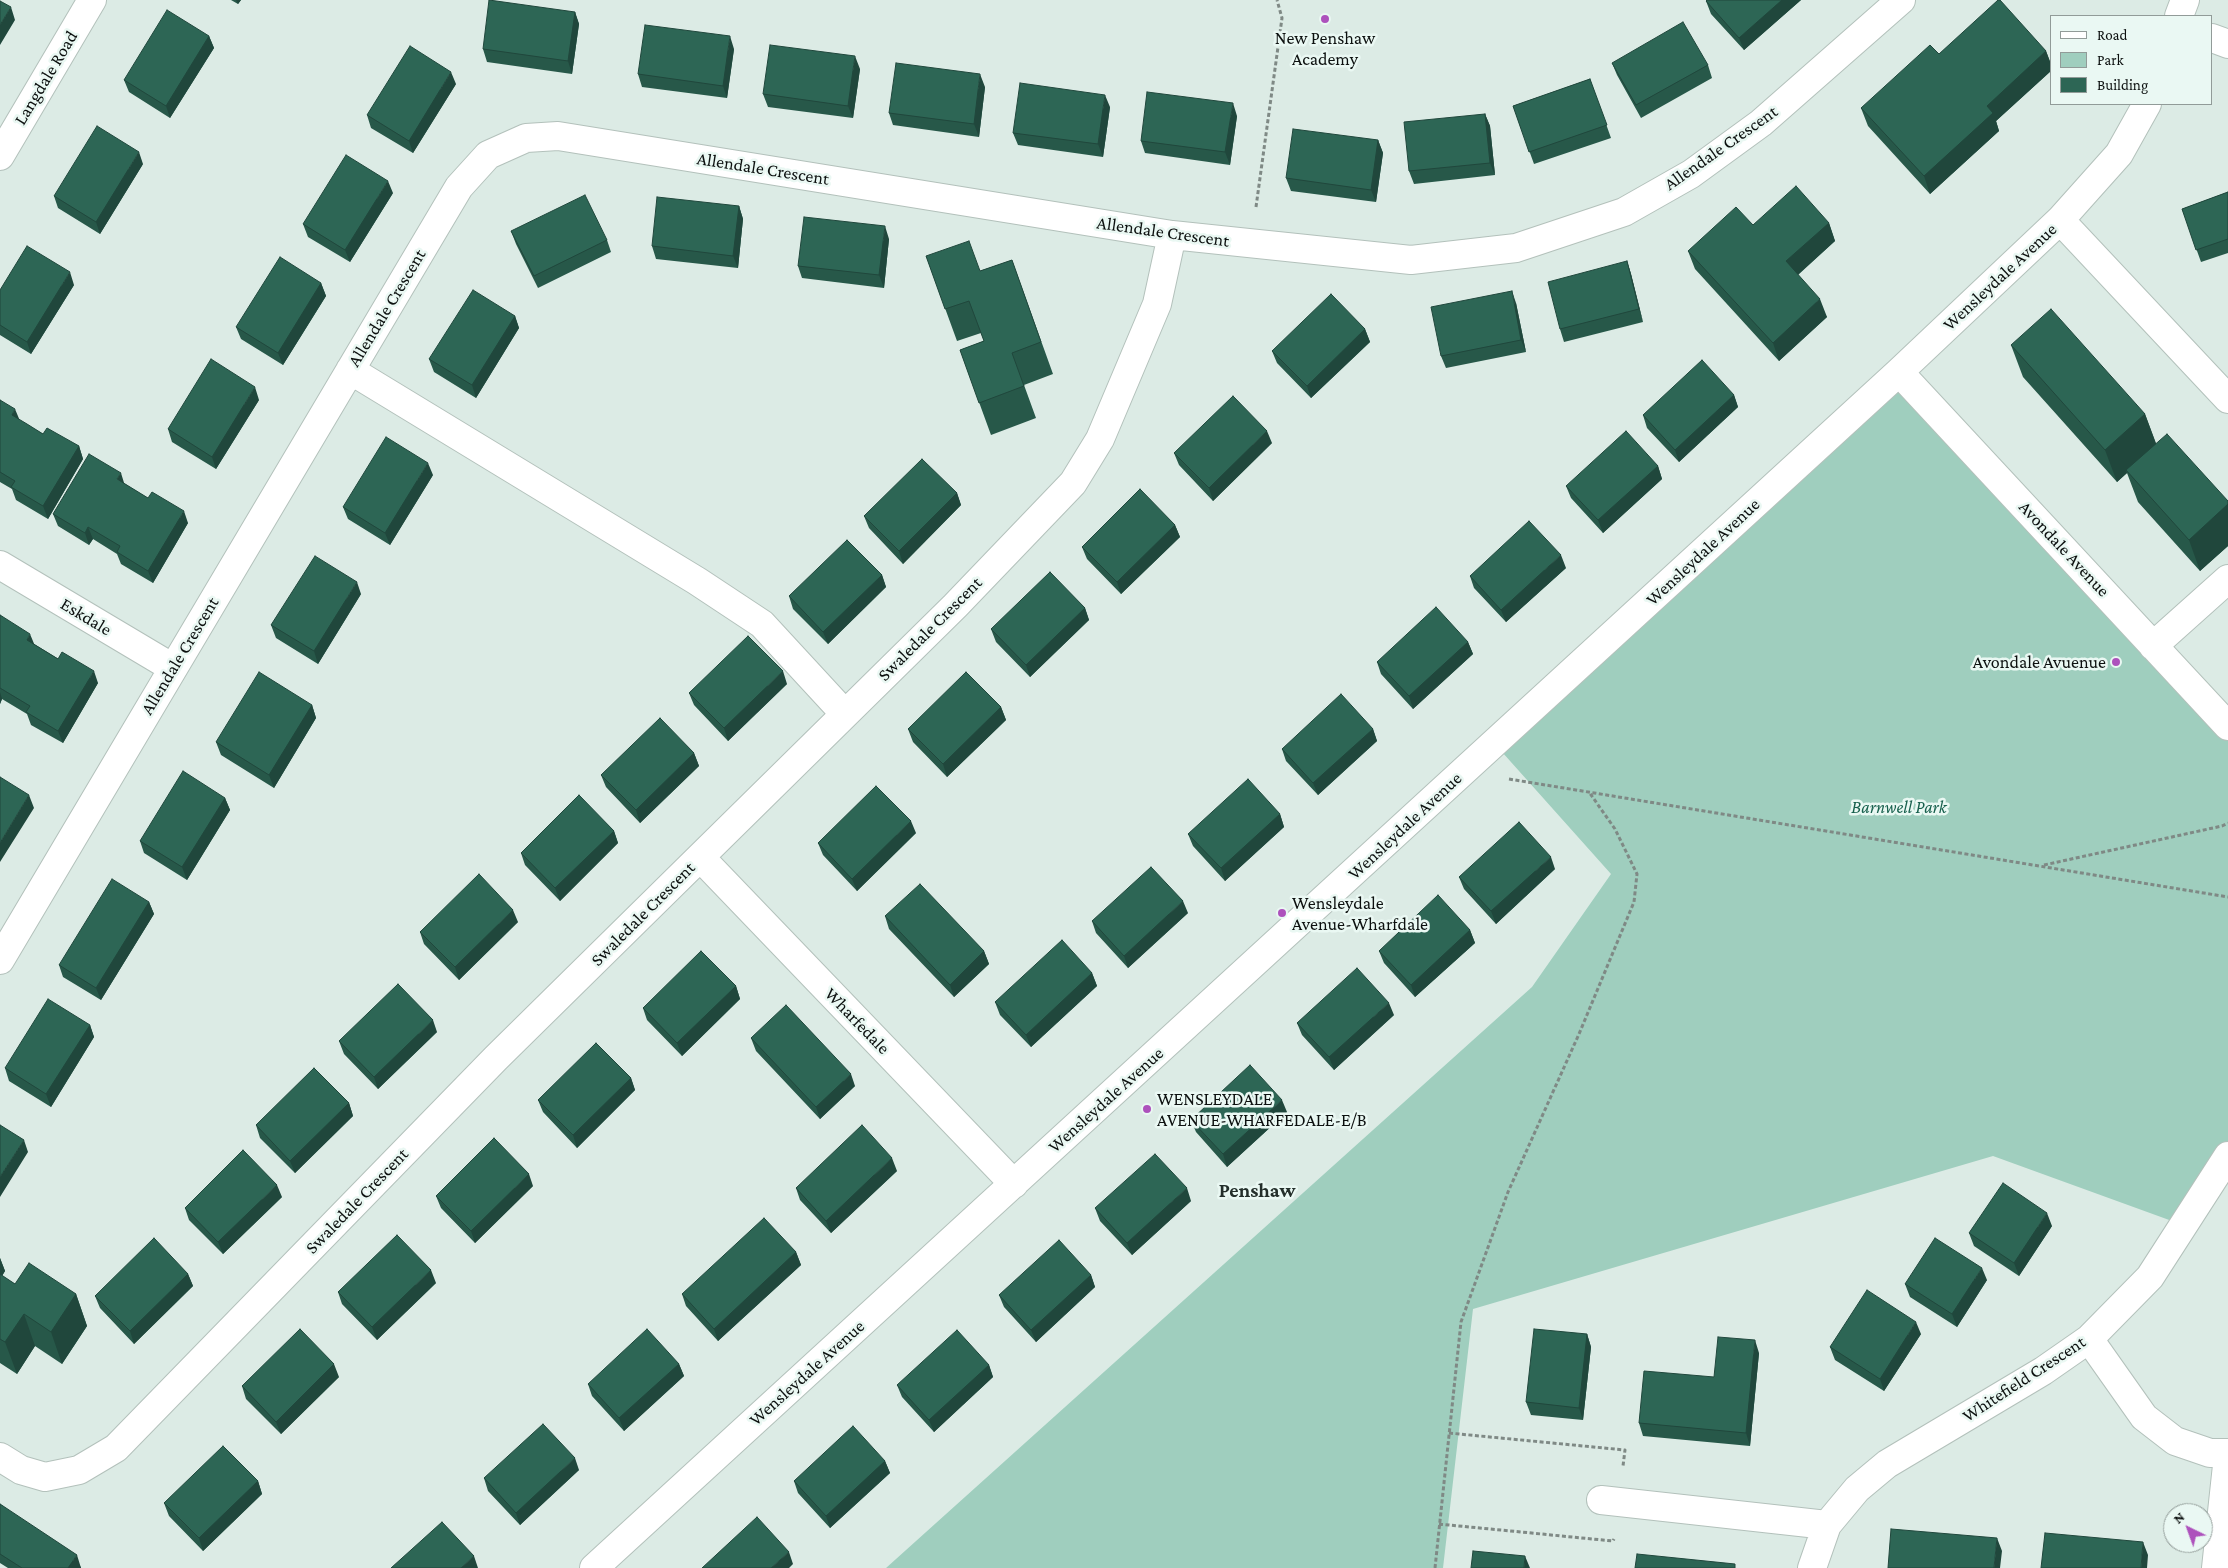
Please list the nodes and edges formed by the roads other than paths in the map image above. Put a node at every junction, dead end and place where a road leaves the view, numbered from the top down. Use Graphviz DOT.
graph roads {
  1 [pos="92,0"];
  2 [pos="1900,0"];
  3 [pos="2185,0"];
  4 [pos="2180,15"];
  5 [pos="2213,38"];
  6 [pos="2228,44"];
  7 [pos="2146,105"];
  8 [pos="0,156"];
  9 [pos="2060,220"];
  10 [pos="1172,236"];
  11 [pos="350,370"];
  12 [pos="1899,372"];
  13 [pos="2228,399"];
  14 [pos="0,565"];
  15 [pos="2228,579"];
  16 [pos="2153,646"];
  17 [pos="173,668"];
  18 [pos="845,714"];
  19 [pos="2228,726"];
  20 [pos="700,857"];
  21 [pos="0,960"];
  22 [pos="2228,1156"];
  23 [pos="1014,1184"];
  24 [pos="2089,1339"];
  25 [pos="2228,1455"];
  26 [pos="0,1457"];
  27 [pos="1601,1500"];
  28 [pos="1827,1525"];
  29 [pos="594,1568"];
  30 [pos="1812,1568"];
  31 [pos="2216,1568"];
  1 -- 8 [label="street, Langdale Road"];
  2 -- 10 [label="street, Allendale Crescent"];
  3 -- 4 [label="street"];
  5 -- 6 [label="street"];
  7 -- 9 [label="street, Wensleydale Avenue"];
  9 -- 12 [label="street, Wensleydale Avenue"];
  9 -- 13 [label="street"];
  10 -- 11 [label="street, Allendale Crescent"];
  10 -- 18 [label="street, Swaledale Crescent"];
  11 -- 17 [label="street, Allendale Crescent"];
  11 -- 18 [label="street"];
  12 -- 16 [label="street, Avondale Avenue"];
  12 -- 23 [label="street, Wensleydale Avenue"];
  14 -- 17 [label="street, Eskdale"];
  15 -- 16 [label="street"];
  16 -- 19 [label="street, Avondale Avenue"];
  17 -- 21 [label="street, Allendale Crescent"];
  18 -- 20 [label="street, Swaledale Crescent"];
  20 -- 23 [label="street, Wharfedale"];
  20 -- 26 [label="street, Swaledale Crescent"];
  22 -- 24 [label="street, Whitefield Crescent"];
  23 -- 29 [label="street, Wensleydale Avenue"];
  24 -- 25 [label="street"];
  24 -- 28 [label="street, Whitefield Crescent"];
  25 -- 31 [label="street"];
  27 -- 28 [label="street"];
  28 -- 30 [label="street, Whitefield Crescent"];
}
